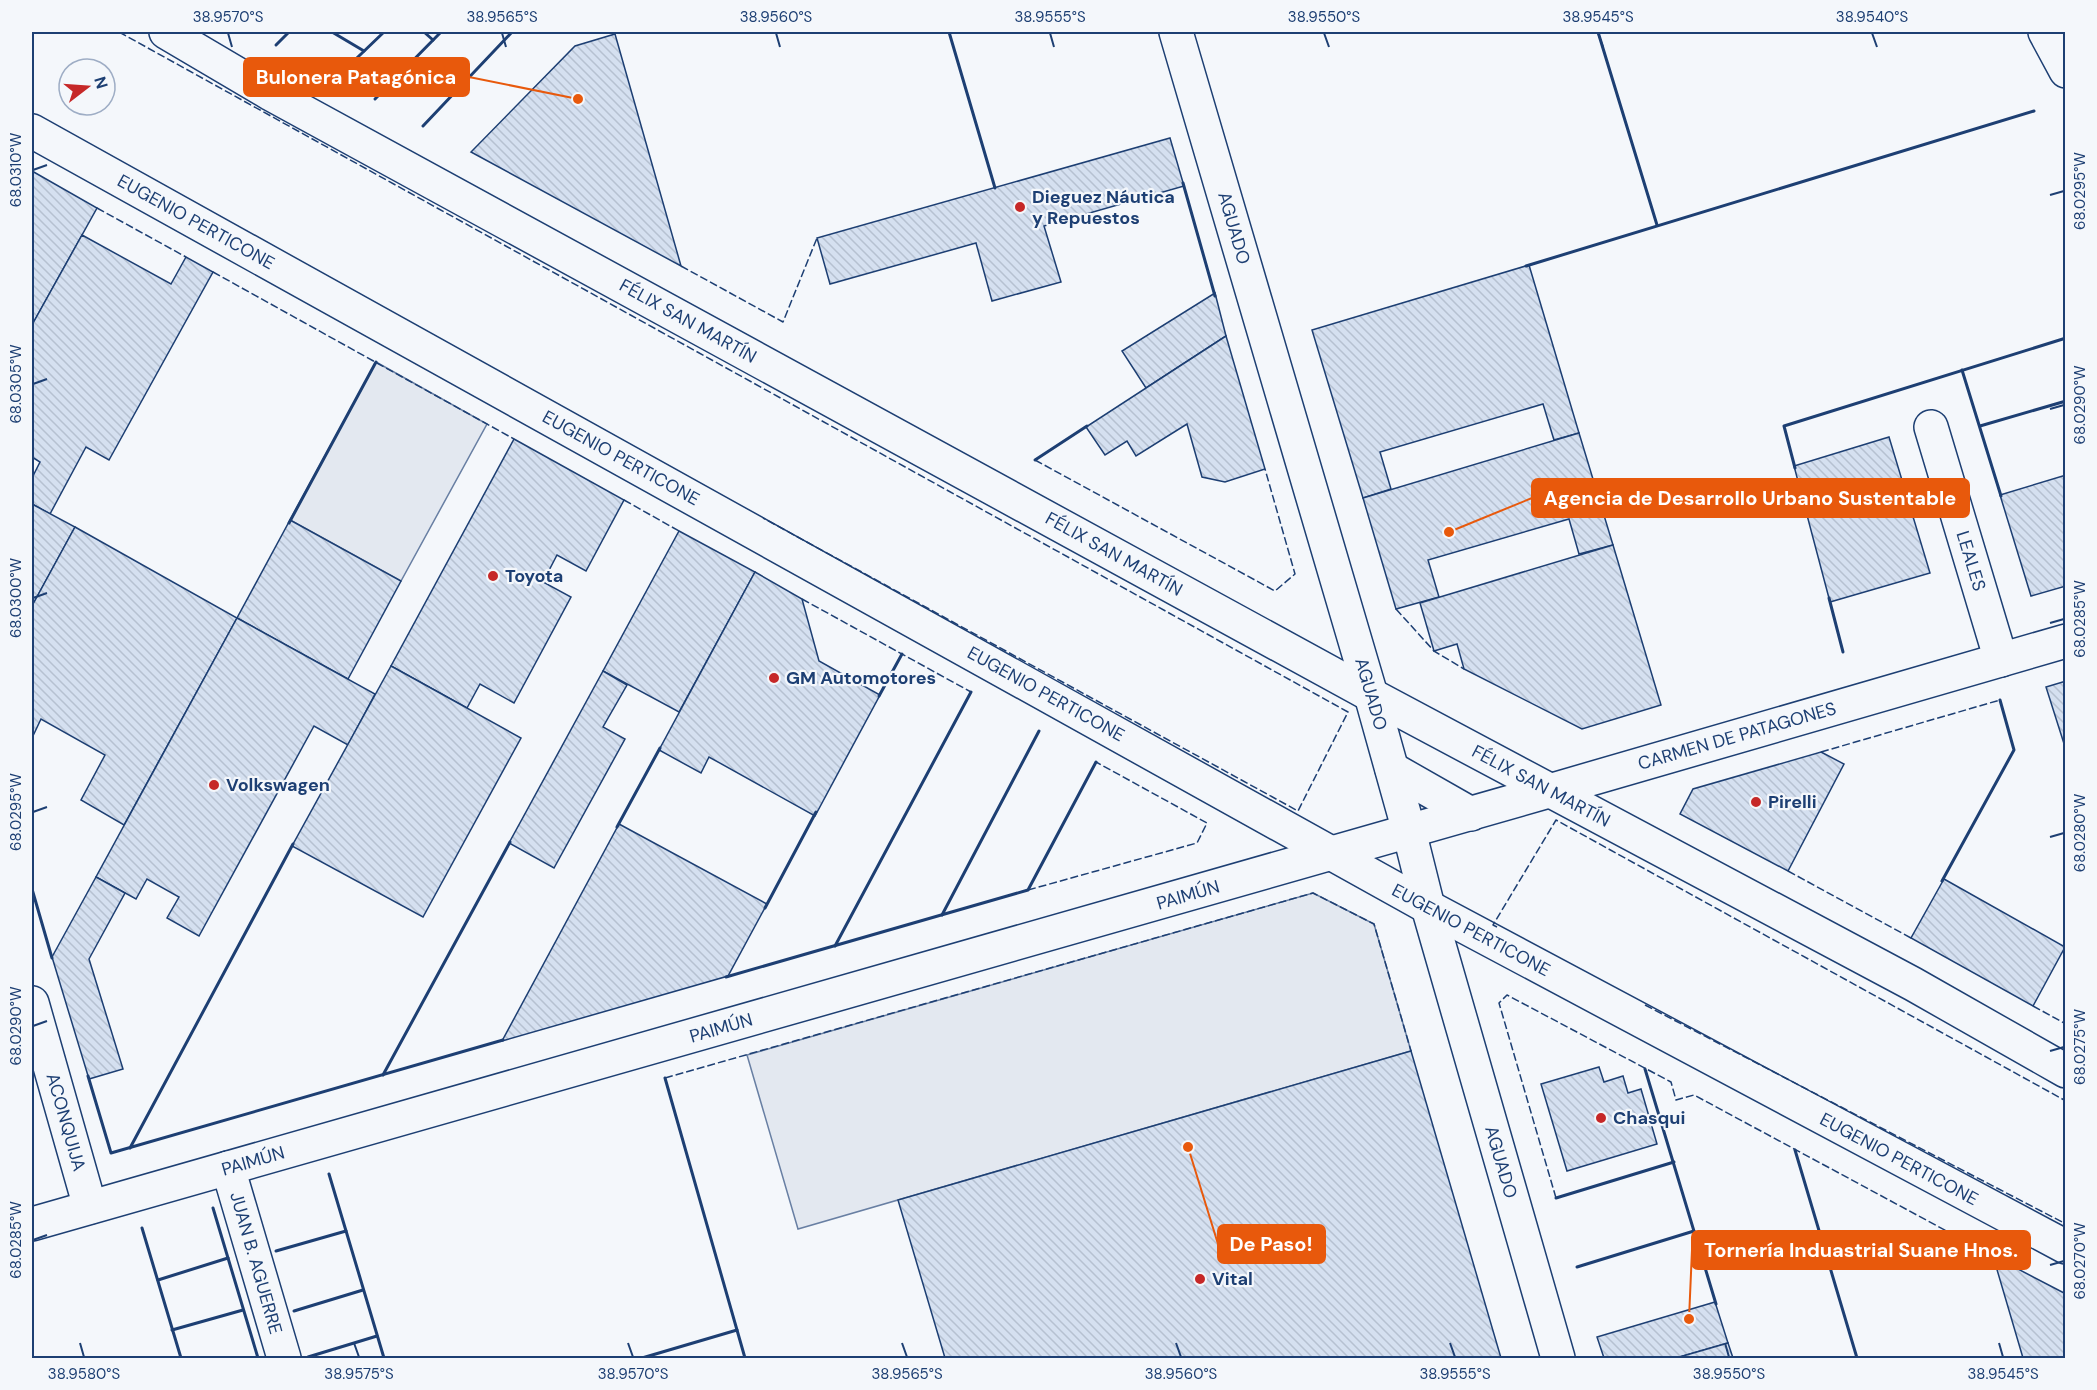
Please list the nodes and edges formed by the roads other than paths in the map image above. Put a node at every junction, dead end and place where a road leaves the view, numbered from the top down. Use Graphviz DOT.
graph roads {
  1 [pos="166,32"];
  2 [pos="1176,32"];
  3 [pos="2045,32"];
  4 [pos="2066,71"];
  5 [pos="32,131"];
  6 [pos="1931,427"];
  7 [pos="2066,641"];
  8 [pos="2001,660"];
  9 [pos="1371,694"];
  10 [pos="1392,769"];
  11 [pos="1549,791"];
  12 [pos="1471,814"];
  13 [pos="1409,831"];
  14 [pos="1333,854"];
  15 [pos="1428,907"];
  16 [pos="32,1003"];
  17 [pos="2066,1071"];
  18 [pos="228,1168"];
  19 [pos="90,1207"];
  20 [pos="32,1224"];
  21 [pos="2066,1247"];
  22 [pos="284,1359"];
  23 [pos="1558,1359"];
  1 -- 9 [label="main road, FÉLIX SAN MARTÍN"];
  2 -- 9 [label="main road, AGUADO"];
  3 -- 4 [label="main road"];
  5 -- 14 [label="main road, EUGENIO PERTICONE"];
  6 -- 8 [label="main road, LEALES"];
  7 -- 8 [label="main road, CARMEN DE PATAGONES"];
  8 -- 11 [label="main road, CARMEN DE PATAGONES"];
  9 -- 10 [label="main road, AGUADO"];
  9 -- 11 [label="main road, FÉLIX SAN MARTÍN"];
  10 -- 12 [label="main road"];
  10 -- 13 [label="main road, AGUADO"];
  11 -- 12 [label="main road, CARMEN DE PATAGONES"];
  11 -- 17 [label="main road, FÉLIX SAN MARTÍN"];
  12 -- 13 [label="main road, CARMEN DE PATAGONES"];
  13 -- 14 [label="main road, PAIMÚN"];
  13 -- 15 [label="main road, AGUADO"];
  14 -- 15 [label="main road, EUGENIO PERTICONE"];
  14 -- 18 [label="main road, PAIMÚN"];
  15 -- 21 [label="main road, EUGENIO PERTICONE"];
  15 -- 23 [label="main road, AGUADO"];
  16 -- 19 [label="main road, ACONQUIJA"];
  18 -- 19 [label="main road, PAIMÚN"];
  18 -- 22 [label="main road, JUAN B. AGUERRE"];
  19 -- 20 [label="main road, PAIMÚN"];
}
